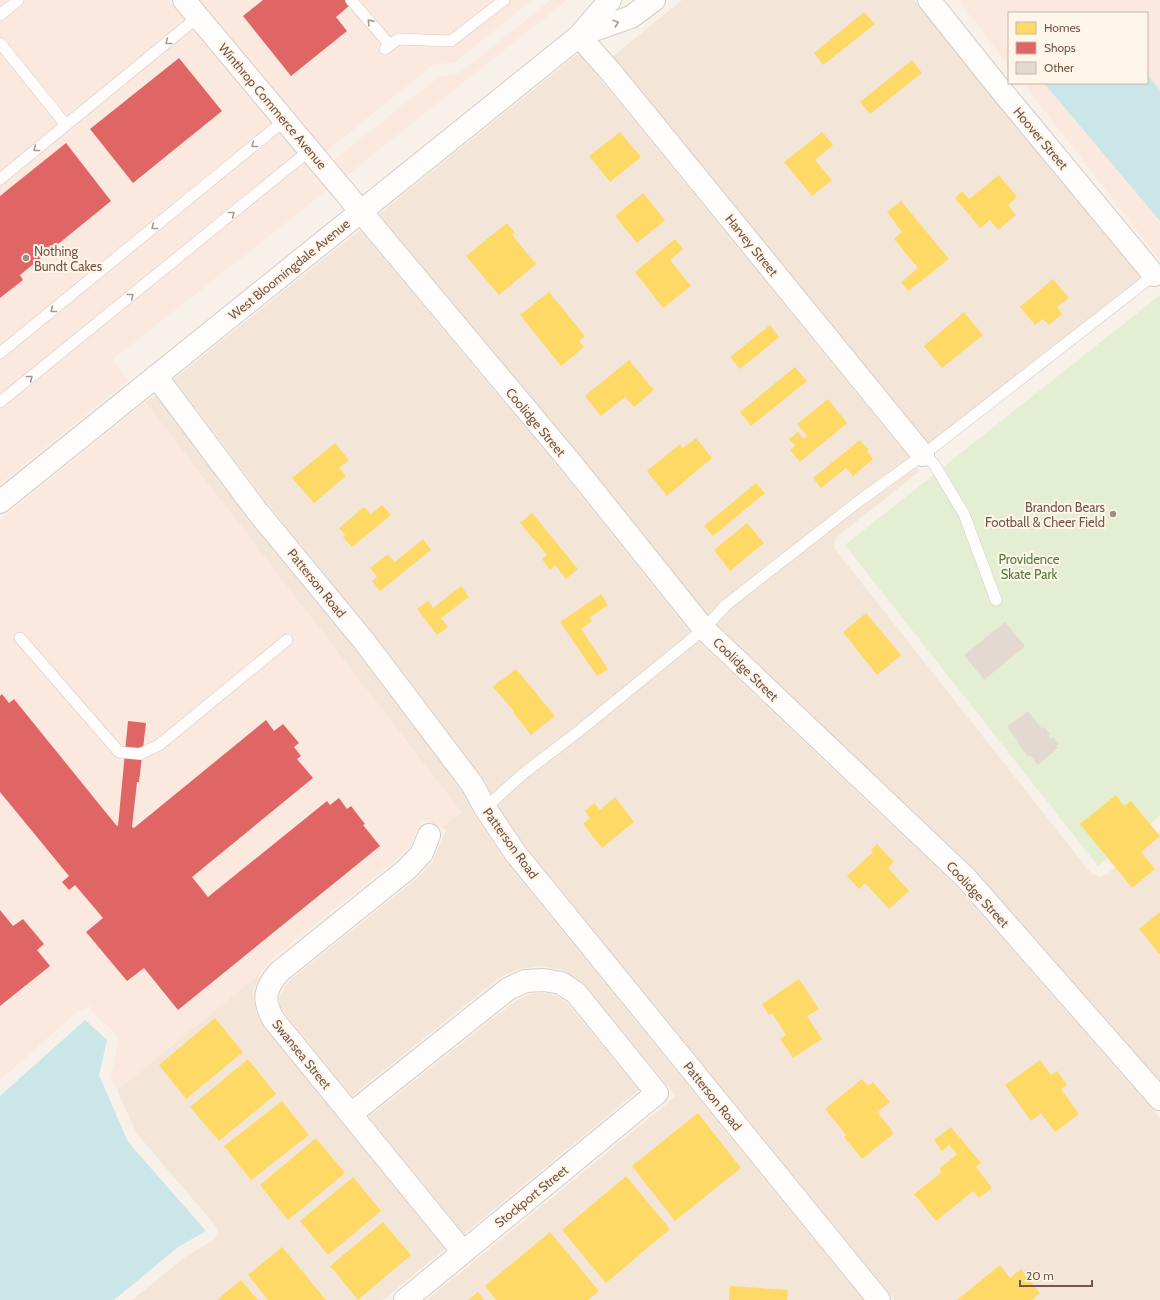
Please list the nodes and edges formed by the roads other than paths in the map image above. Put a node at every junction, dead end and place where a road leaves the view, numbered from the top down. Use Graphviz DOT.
graph roads {
  1 [pos="18,0"];
  2 [pos="184,0"];
  3 [pos="351,0"];
  4 [pos="504,0"];
  5 [pos="610,0"];
  6 [pos="654,0"];
  7 [pos="929,0"];
  8 [pos="0,15"];
  9 [pos="198,17"];
  10 [pos="579,36"];
  11 [pos="0,44"];
  12 [pos="285,120"];
  13 [pos="66,125"];
  14 [pos="310,150"];
  15 [pos="0,179"];
  16 [pos="361,211"];
  17 [pos="1154,275"];
  18 [pos="0,353"];
  19 [pos="156,376"];
  20 [pos="0,402"];
  21 [pos="923,455"];
  22 [pos="0,502"];
  23 [pos="996,600"];
  24 [pos="704,629"];
  25 [pos="20,638"];
  26 [pos="287,640"];
  27 [pos="485,808"];
  28 [pos="429,835"];
  29 [pos="1160,1099"];
  30 [pos="351,1114"];
  31 [pos="463,1252"];
  32 [pos="405,1300"];
  33 [pos="879,1300"];
  1 -- 8 [label="lane"];
  2 -- 9 [label="street, Winthrop Commerce Avenue"];
  4 -- 3 [label="lane, one-way"];
  5 -- 10 [label="street, West Bloomingdale Avenue"];
  10 -- 6 [label="street, West Bloomingdale Avenue, one-way"];
  7 -- 17 [label="street, Hoover Street"];
  9 -- 12 [label="street, Winthrop Commerce Avenue"];
  9 -- 13 [label="lane, one-way"];
  10 -- 16 [label="street, West Bloomingdale Avenue"];
  10 -- 21 [label="street, Harvey Street"];
  11 -- 13 [label="lane"];
  12 -- 14 [label="street, Winthrop Commerce Avenue"];
  12 -- 18 [label="lane, one-way"];
  13 -- 15 [label="lane, one-way"];
  14 -- 16 [label="street, Winthrop Commerce Avenue"];
  20 -- 14 [label="lane, one-way"];
  16 -- 19 [label="street, West Bloomingdale Avenue"];
  16 -- 24 [label="street, Coolidge Street"];
  17 -- 21 [label="lane"];
  19 -- 22 [label="street, West Bloomingdale Avenue"];
  19 -- 27 [label="street, Patterson Road"];
  21 -- 23 [label="lane"];
  21 -- 24 [label="lane"];
  24 -- 27 [label="lane"];
  24 -- 29 [label="street, Coolidge Street"];
  25 -- 26 [label="lane"];
  27 -- 33 [label="street, Patterson Road"];
  28 -- 30 [label="street, Swansea Street"];
  30 -- 31 [label="street, Swansea Street"];
  30 -- 31 [label="street, Stockport Street"];
  31 -- 32 [label="street, Stockport Street"];
}
